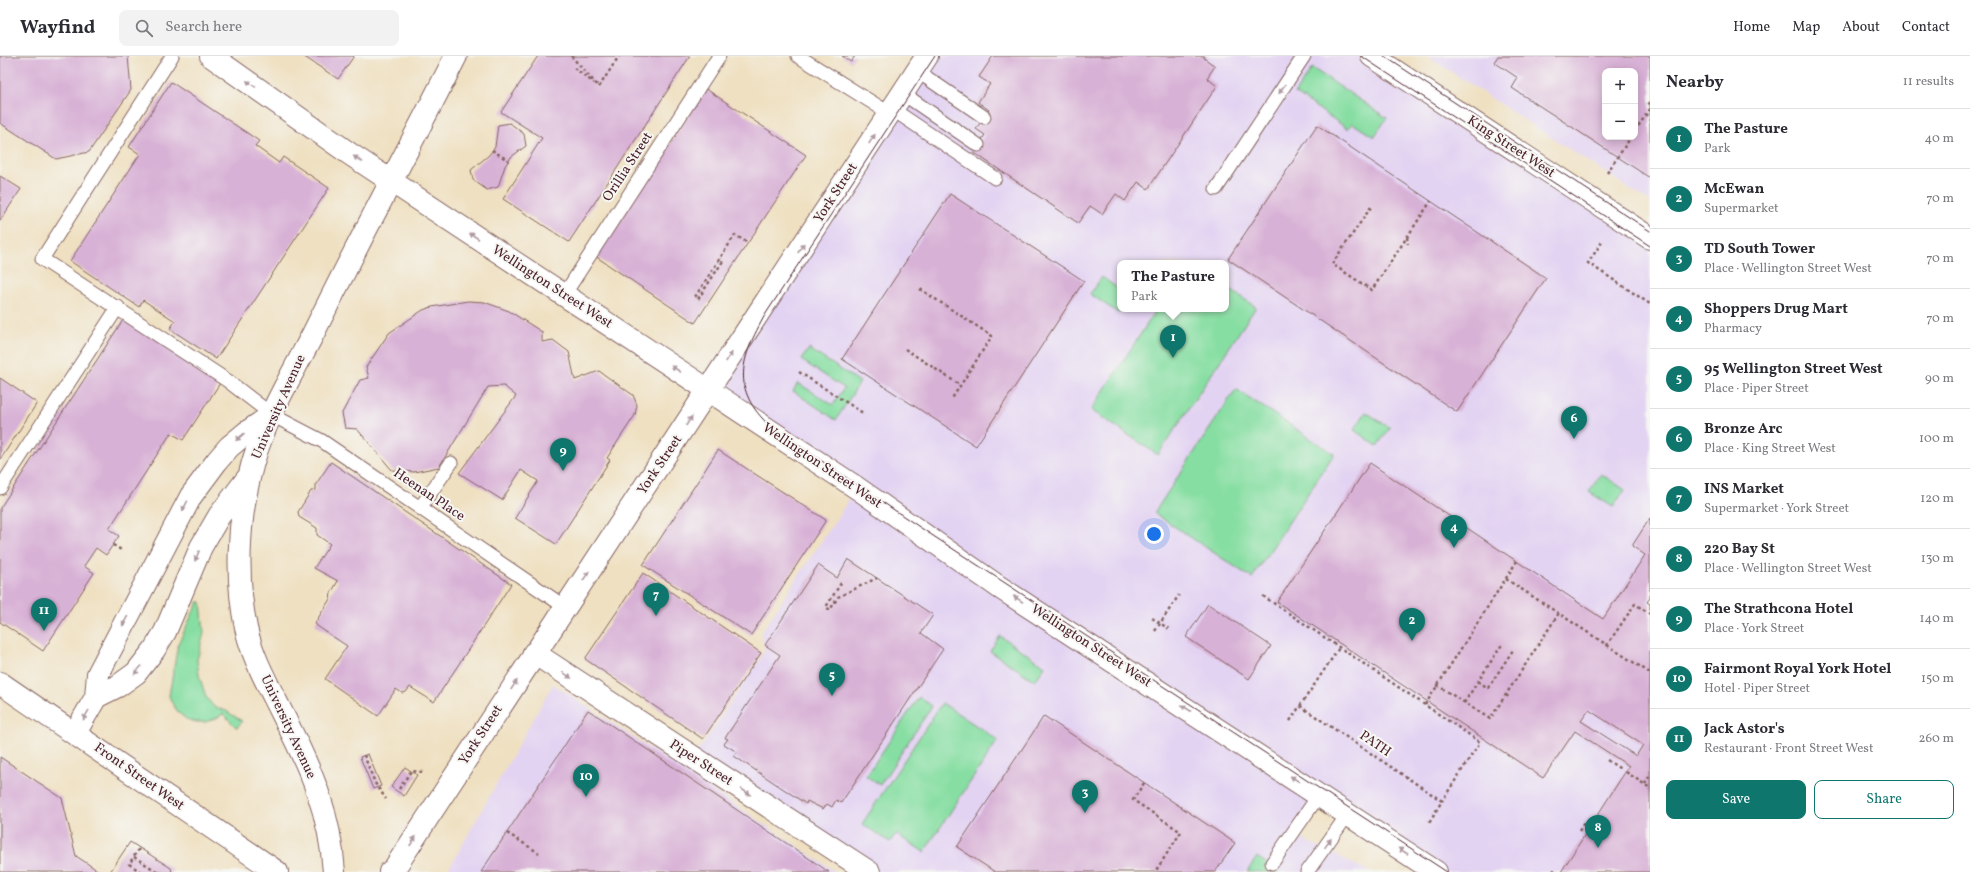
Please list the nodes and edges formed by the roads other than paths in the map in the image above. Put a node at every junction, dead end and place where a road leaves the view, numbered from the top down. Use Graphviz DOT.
graph roads {
  1 [pos="172,56"];
  2 [pos="211,56"];
  3 [pos="456,56"];
  4 [pos="719,56"];
  5 [pos="798,56"];
  6 [pos="1304,56"];
  7 [pos="1372,56"];
  8 [pos="922,63"];
  9 [pos="895,105"];
  10 [pos="984,117"];
  11 [pos="978,145"];
  12 [pos="995,178"];
  13 [pos="391,180"];
  14 [pos="1216,189"];
  15 [pos="1650,238"];
  16 [pos="564,295"];
  17 [pos="118,307"];
  18 [pos="709,390"];
  19 [pos="272,415"];
  20 [pos="451,463"];
  21 [pos="249,477"];
  22 [pos="0,488"];
  23 [pos="420,508"];
  24 [pos="565,607"];
  25 [pos="534,653"];
  26 [pos="0,683"];
  27 [pos="96,697"];
  28 [pos="75,733"];
  29 [pos="1319,795"];
  30 [pos="1348,814"];
  31 [pos="1272,863"];
  32 [pos="277,872"];
  33 [pos="334,872"];
  34 [pos="390,872"];
  35 [pos="868,872"];
  36 [pos="1307,872"];
  37 [pos="1436,872"];
  1 -- 17 [label="lane, Heenan Place"];
  13 -- 2 [label="main road, Wellington Street West, one-way"];
  3 -- 13 [label="main road, University Avenue"];
  4 -- 16 [label="lane, Orillia Street"];
  5 -- 9 [label="lane"];
  6 -- 14 [label="lane, one-way"];
  7 -- 15 [label="main road, King Street West"];
  8 -- 9 [label="main road, York Street"];
  8 -- 10 [label="lane"];
  9 -- 11 [label="lane"];
  9 -- 12 [label="lane"];
  18 -- 9 [label="main road, York Street, one-way"];
  16 -- 13 [label="main road, Wellington Street West, one-way"];
  13 -- 19 [label="main road, University Avenue"];
  18 -- 16 [label="main road, Wellington Street West, one-way"];
  17 -- 19 [label="lane, Heenan Place"];
  17 -- 22 [label="lane"];
  24 -- 18 [label="main road, York Street, one-way"];
  29 -- 18 [label="main road, Wellington Street West, one-way"];
  19 -- 21 [label="main road, University Avenue"];
  19 -- 23 [label="lane, Heenan Place"];
  19 -- 27 [label="main road, one-way"];
  20 -- 23 [label="lane"];
  21 -- 27 [label="main road, one-way"];
  21 -- 33 [label="main road, University Avenue"];
  23 -- 24 [label="lane, Heenan Place"];
  24 -- 25 [label="main road, York Street"];
  34 -- 25 [label="main road, York Street, one-way"];
  25 -- 35 [label="main road, Piper Street, one-way"];
  26 -- 28 [label="main road, Front Street West"];
  27 -- 28 [label="main road, one-way"];
  28 -- 32 [label="main road, Front Street West"];
  29 -- 30 [label="main road, Wellington Street West"];
  29 -- 31 [label="lane"];
  36 -- 30 [label="lane, one-way"];
  37 -- 30 [label="main road, Wellington Street West, one-way"];
}
